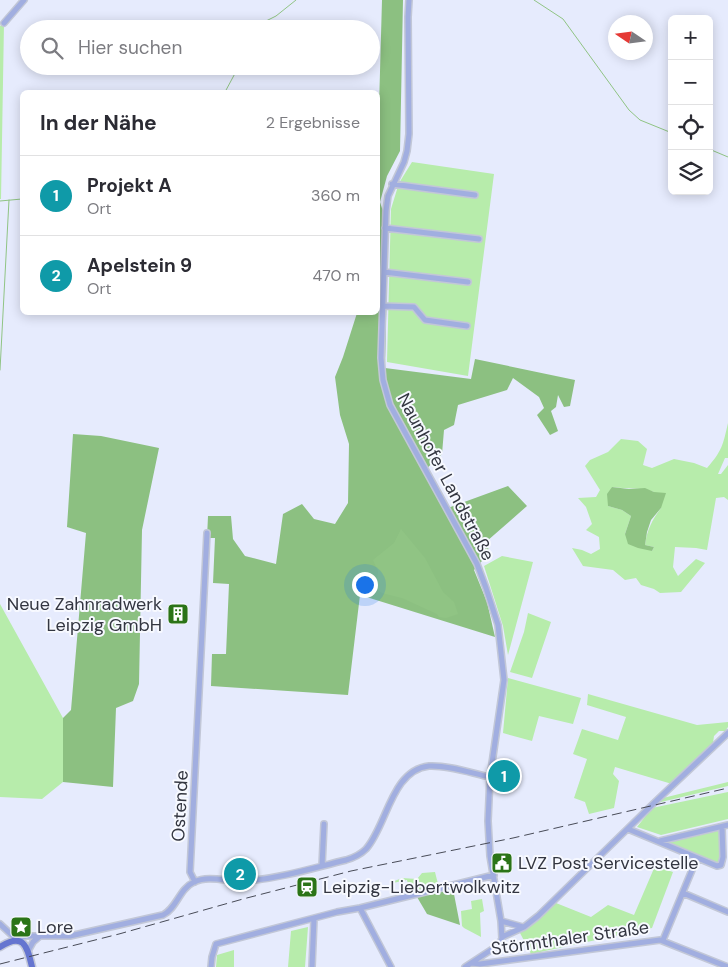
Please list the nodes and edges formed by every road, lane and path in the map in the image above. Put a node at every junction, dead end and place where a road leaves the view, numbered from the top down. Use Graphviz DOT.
graph roads {
  1 [pos="24,0"];
  2 [pos="409,0"];
  3 [pos="4,23"];
  4 [pos="392,184"];
  5 [pos="475,195"];
  6 [pos="385,228"];
  7 [pos="479,239"];
  8 [pos="384,272"];
  9 [pos="468,282"];
  10 [pos="383,306"];
  11 [pos="467,326"];
  12 [pos="208,533"];
  13 [pos="728,733"];
  14 [pos="490,777"];
  15 [pos="324,824"];
  16 [pos="725,826"];
  17 [pos="628,829"];
  18 [pos="660,841"];
  19 [pos="697,858"];
  20 [pos="726,858"];
  21 [pos="322,866"];
  22 [pos="494,874"];
  23 [pos="195,882"];
  24 [pos="683,893"];
  25 [pos="360,908"];
  26 [pos="728,912"];
  27 [pos="314,919"];
  28 [pos="502,921"];
  29 [pos="0,924"];
  30 [pos="524,927"];
  31 [pos="40,936"];
  32 [pos="502,937"];
  33 [pos="16,939"];
  34 [pos="663,940"];
  35 [pos="0,947"];
  36 [pos="28,951"];
  37 [pos="472,963"];
  38 [pos="32,967"];
  39 [pos="211,967"];
  40 [pos="312,967"];
  41 [pos="391,967"];
  42 [pos="465,967"];
  43 [pos="728,967"];
  1 -- 3 [label="street"];
  2 -- 4 [label="street, Naunhofer Landstraße"];
  4 -- 5 [label="street"];
  4 -- 6 [label="street, Naunhofer Landstraße"];
  6 -- 7 [label="street"];
  6 -- 8 [label="street, Naunhofer Landstraße"];
  8 -- 9 [label="street"];
  8 -- 10 [label="street, Naunhofer Landstraße"];
  10 -- 11 [label="street"];
  10 -- 14 [label="street, Naunhofer Landstraße"];
  12 -- 23 [label="street, Ostende"];
  13 -- 17 [label="street"];
  14 -- 21 [label="street"];
  14 -- 22 [label="street, Naunhofer Landstraße"];
  15 -- 21 [label="street"];
  16 -- 18 [label="street"];
  16 -- 20 [label="street"];
  17 -- 18 [label="street"];
  17 -- 30 [label="street"];
  18 -- 19 [label="street"];
  19 -- 20 [label="street"];
  19 -- 24 [label="street"];
  21 -- 23 [label="street"];
  22 -- 25 [label="street"];
  22 -- 28 [label="street, Naunhofer Landstraße"];
  23 -- 31 [label="street"];
  24 -- 26 [label="street"];
  24 -- 34 [label="street"];
  25 -- 27 [label="street"];
  25 -- 41 [label="street"];
  27 -- 39 [label="street"];
  27 -- 40 [label="street"];
  28 -- 30 [label="street"];
  28 -- 32 [label="street, Naunhofer Landstraße"];
  29 -- 33 [label="street"];
  30 -- 32 [label="street"];
  31 -- 33 [label="street"];
  31 -- 36 [label="street"];
  32 -- 37 [label="street"];
  33 -- 35 [label="main road"];
  33 -- 36 [label="main road"];
  34 -- 37 [label="street, Störmthaler Straße"];
  34 -- 43 [label="street, Störmthaler Straße"];
  36 -- 38 [label="main road"];
  37 -- 42 [label="street"];
}
